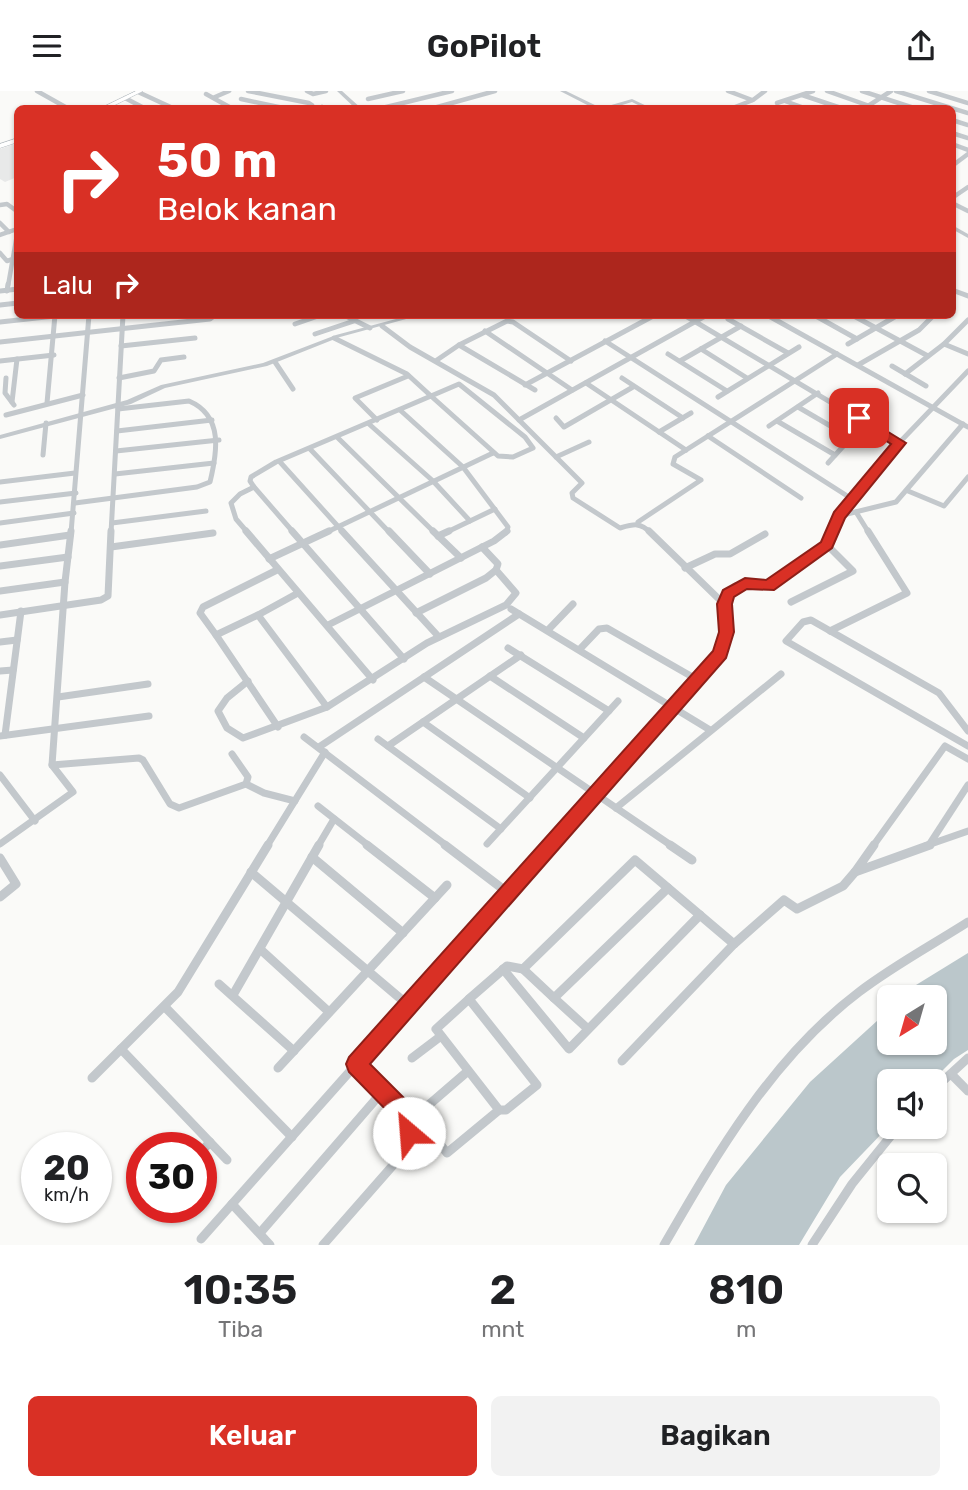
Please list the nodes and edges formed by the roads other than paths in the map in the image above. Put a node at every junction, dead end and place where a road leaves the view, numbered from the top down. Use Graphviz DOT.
graph roads {
  1 [pos="37,91"];
  2 [pos="229,91"];
  3 [pos="248,91"];
  4 [pos="307,91"];
  5 [pos="326,91"];
  6 [pos="372,91"];
  7 [pos="400,91"];
  8 [pos="451,91"];
  9 [pos="495,91"];
  10 [pos="562,91"];
  11 [pos="728,91"];
  12 [pos="765,91"];
  13 [pos="813,91"];
  14 [pos="827,91"];
  15 [pos="862,91"];
  16 [pos="891,91"];
  17 [pos="896,91"];
  18 [pos="929,91"];
  19 [pos="957,91"];
  20 [pos="139,92"];
  21 [pos="209,92"];
  22 [pos="254,92"];
  23 [pos="340,92"];
  24 [pos="802,95"];
  25 [pos="215,97"];
  26 [pos="380,97"];
  27 [pos="882,97"];
  28 [pos="949,97"];
  29 [pos="125,98"];
  30 [pos="198,98"];
  31 [pos="241,99"];
  32 [pos="368,99"];
  33 [pos="462,100"];
  34 [pos="752,100"];
  35 [pos="248,101"];
  36 [pos="784,101"];
  37 [pos="777,103"];
  38 [pos="229,104"];
  39 [pos="62,105"];
  40 [pos="110,105"];
  41 [pos="138,105"];
  42 [pos="166,105"];
  43 [pos="252,105"];
  44 [pos="269,105"];
  45 [pos="311,105"];
  46 [pos="355,105"];
  47 [pos="394,105"];
  48 [pos="444,105"];
  49 [pos="592,105"];
  50 [pos="615,105"];
  51 [pos="643,105"];
  52 [pos="740,105"];
  53 [pos="796,105"];
  54 [pos="832,105"];
  55 [pos="862,105"];
  56 [pos="870,105"];
  57 [pos="905,105"];
  58 [pos="942,105"];
  59 [pos="968,105"];
  60 [pos="956,109"];
  61 [pos="961,111"];
  62 [pos="968,113"];
  63 [pos="956,115"];
  64 [pos="968,152"];
  65 [pos="956,159"];
  66 [pos="960,160"];
  67 [pos="956,163"];
  68 [pos="968,163"];
  69 [pos="0,223"];
  70 [pos="14,230"];
  71 [pos="9,232"];
  72 [pos="0,235"];
  73 [pos="14,244"];
  74 [pos="0,251"];
  75 [pos="12,262"];
  76 [pos="0,264"];
  77 [pos="14,290"];
  78 [pos="0,291"];
  79 [pos="7,291"];
  80 [pos="28,319"];
  81 [pos="55,319"];
  82 [pos="89,319"];
  83 [pos="123,319"];
  84 [pos="210,319"];
  85 [pos="310,319"];
  86 [pos="351,319"];
  87 [pos="405,319"];
  88 [pos="648,319"];
  89 [pos="691,319"];
  90 [pos="699,319"];
  91 [pos="728,319"];
  92 [pos="774,319"];
  93 [pos="821,319"];
  94 [pos="860,319"];
  95 [pos="891,319"];
  96 [pos="929,319"];
  97 [pos="968,320"];
  98 [pos="304,321"];
  99 [pos="354,321"];
  100 [pos="695,321"];
  101 [pos="0,322"];
  102 [pos="295,324"];
  103 [pos="382,326"];
  104 [pos="741,326"];
  105 [pos="122,328"];
  106 [pos="370,328"];
  107 [pos="877,328"];
  108 [pos="485,331"];
  109 [pos="88,333"];
  110 [pos="315,334"];
  111 [pos="54,336"];
  112 [pos="721,337"];
  113 [pos="195,338"];
  114 [pos="334,338"];
  115 [pos="857,339"];
  116 [pos="605,341"];
  117 [pos="901,341"];
  118 [pos="0,342"];
  119 [pos="848,344"];
  120 [pos="944,344"];
  121 [pos="459,345"];
  122 [pos="121,347"];
  123 [pos="799,347"];
  124 [pos="701,349"];
  125 [pos="788,353"];
  126 [pos="836,353"];
  127 [pos="582,354"];
  128 [pos="668,354"];
  129 [pos="968,354"];
  130 [pos="54,355"];
  131 [pos="564,356"];
  132 [pos="928,356"];
  133 [pos="184,357"];
  134 [pos="630,358"];
  135 [pos="18,359"];
  136 [pos="437,360"];
  137 [pos="0,361"];
  138 [pos="571,361"];
  139 [pos="680,361"];
  140 [pos="275,362"];
  141 [pos="769,365"];
  142 [pos="858,365"];
  143 [pos="892,366"];
  144 [pos="968,371"];
  145 [pos="548,373"];
  146 [pos="905,373"];
  147 [pos="16,376"];
  148 [pos="408,376"];
  149 [pos="3,378"];
  150 [pos="119,378"];
  151 [pos="622,378"];
  152 [pos="747,378"];
  153 [pos="795,380"];
  154 [pos="586,383"];
  155 [pos="526,385"];
  156 [pos="926,386"];
  157 [pos="634,387"];
  158 [pos="293,389"];
  159 [pos="535,390"];
  160 [pos="572,390"];
  161 [pos="727,391"];
  162 [pos="818,393"];
  163 [pos="83,395"];
  164 [pos="431,397"];
  165 [pos="718,397"];
  166 [pos="612,400"];
  167 [pos="12,402"];
  168 [pos="47,403"];
  169 [pos="117,407"];
  170 [pos="798,407"];
  171 [pos="934,408"];
  172 [pos="400,410"];
  173 [pos="18,411"];
  174 [pos="691,413"];
  175 [pos="80,414"];
  176 [pos="6,415"];
  177 [pos="556,418"];
  178 [pos="682,418"];
  179 [pos="212,420"];
  180 [pos="377,420"];
  181 [pos="519,420"];
  182 [pos="777,421"];
  183 [pos="732,422"];
  184 [pos="46,423"];
  185 [pos="369,424"];
  186 [pos="769,426"];
  187 [pos="965,426"];
  188 [pos="117,431"];
  189 [pos="857,431"];
  190 [pos="659,432"];
  191 [pos="708,436"];
  192 [pos="0,437"];
  193 [pos="338,437"];
  194 [pos="851,438"];
  195 [pos="219,440"];
  196 [pos="589,442"];
  197 [pos="899,443"];
  198 [pos="310,449"];
  199 [pos="686,450"];
  200 [pos="116,451"];
  201 [pos="493,453"];
  202 [pos="43,455"];
  203 [pos="835,455"];
  204 [pos="556,457"];
  205 [pos="280,462"];
  206 [pos="214,463"];
  207 [pos="828,463"];
  208 [pos="463,467"];
  209 [pos="75,473"];
  210 [pos="115,474"];
  211 [pos="968,477"];
  212 [pos="433,481"];
  213 [pos="0,482"];
  214 [pos="254,487"];
  215 [pos="908,491"];
  216 [pos="968,491"];
  217 [pos="76,493"];
  218 [pos="956,493"];
  219 [pos="400,497"];
  220 [pos="801,498"];
  221 [pos="112,499"];
  222 [pos="852,499"];
  223 [pos="0,502"];
  224 [pos="75,502"];
  225 [pos="495,509"];
  226 [pos="206,511"];
  227 [pos="370,511"];
  228 [pos="856,512"];
  229 [pos="74,513"];
  230 [pos="839,516"];
  231 [pos="470,521"];
  232 [pos="638,522"];
  233 [pos="0,523"];
  234 [pos="112,523"];
  235 [pos="339,526"];
  236 [pos="213,533"];
  237 [pos="765,534"];
  238 [pos="70,535"];
  239 [pos="438,535"];
  240 [pos="304,543"];
  241 [pos="0,544"];
  242 [pos="827,545"];
  243 [pos="111,547"];
  244 [pos="482,547"];
  245 [pos="68,557"];
  246 [pos="461,558"];
  247 [pos="269,559"];
  248 [pos="0,566"];
  249 [pos="685,568"];
  250 [pos="277,570"];
  251 [pos="496,570"];
  252 [pos="430,574"];
  253 [pos="65,582"];
  254 [pos="0,591"];
  255 [pos="396,591"];
  256 [pos="298,593"];
  257 [pos="791,602"];
  258 [pos="573,604"];
  259 [pos="724,604"];
  260 [pos="63,605"];
  261 [pos="361,608"];
  262 [pos="511,609"];
  263 [pos="20,611"];
  264 [pos="416,613"];
  265 [pos="519,614"];
  266 [pos="0,615"];
  267 [pos="258,615"];
  268 [pos="328,625"];
  269 [pos="548,630"];
  270 [pos="830,631"];
  271 [pos="216,635"];
  272 [pos="439,637"];
  273 [pos="17,640"];
  274 [pos="0,642"];
  275 [pos="508,648"];
  276 [pos="580,649"];
  277 [pos="521,655"];
  278 [pos="404,659"];
  279 [pos="13,670"];
  280 [pos="0,671"];
  281 [pos="781,674"];
  282 [pos="490,676"];
  283 [pos="425,677"];
  284 [pos="696,679"];
  285 [pos="373,680"];
  286 [pos="248,681"];
  287 [pos="148,684"];
  288 [pos="58,697"];
  289 [pos="457,699"];
  290 [pos="618,701"];
  291 [pos="4,703"];
  292 [pos="327,707"];
  293 [pos="672,707"];
  294 [pos="610,711"];
  295 [pos="149,716"];
  296 [pos="423,722"];
  297 [pos="278,727"];
  298 [pos="56,729"];
  299 [pos="710,730"];
  300 [pos="968,731"];
  301 [pos="2,736"];
  302 [pos="304,737"];
  303 [pos="584,738"];
  304 [pos="378,739"];
  305 [pos="388,746"];
  306 [pos="968,746"];
  307 [pos="322,750"];
  308 [pos="232,754"];
  309 [pos="968,759"];
  310 [pos="52,765"];
  311 [pos="557,768"];
  312 [pos="0,775"];
  313 [pos="246,784"];
  314 [pos="967,788"];
  315 [pos="595,794"];
  316 [pos="530,798"];
  317 [pos="295,801"];
  318 [pos="318,806"];
  319 [pos="616,808"];
  320 [pos="334,819"];
  321 [pos="35,821"];
  322 [pos="501,829"];
  323 [pos="968,831"];
  324 [pos="0,844"];
  325 [pos="487,844"];
  326 [pos="929,845"];
  327 [pos="312,857"];
  328 [pos="0,858"];
  329 [pos="692,860"];
  330 [pos="251,872"];
  331 [pos="855,872"];
  332 [pos="447,885"];
  333 [pos="668,888"];
  334 [pos="508,893"];
  335 [pos="0,897"];
  336 [pos="435,898"];
  337 [pos="287,901"];
  338 [pos="700,915"];
  339 [pos="968,922"];
  340 [pos="402,933"];
  341 [pos="734,944"];
  342 [pos="260,949"];
  343 [pos="503,969"];
  344 [pos="523,969"];
  345 [pos="368,971"];
  346 [pos="219,984"];
  347 [pos="233,995"];
  348 [pos="554,998"];
  349 [pos="469,999"];
  350 [pos="408,1005"];
  351 [pos="165,1007"];
  352 [pos="329,1013"];
  353 [pos="588,1029"];
  354 [pos="441,1036"];
  355 [pos="121,1049"];
  356 [pos="294,1051"];
  357 [pos="412,1058"];
  358 [pos="968,1059"];
  359 [pos="622,1061"];
  360 [pos="356,1064"];
  361 [pos="278,1068"];
  362 [pos="468,1071"];
  363 [pos="951,1074"];
  364 [pos="92,1077"];
  365 [pos="947,1078"];
  366 [pos="383,1091"];
  367 [pos="968,1091"];
  368 [pos="499,1110"];
  369 [pos="200,1132"];
  370 [pos="292,1137"];
  371 [pos="887,1139"];
  372 [pos="217,1150"];
  373 [pos="226,1160"];
  374 [pos="232,1204"];
  375 [pos="260,1233"];
  376 [pos="201,1239"];
  377 [pos="270,1245"];
  378 [pos="323,1245"];
  379 [pos="664,1245"];
  380 [pos="812,1245"];
  1 -- 39 [label="street"];
  2 -- 25 [label="street"];
  3 -- 22 [label="street"];
  4 -- 5 [label="street"];
  6 -- 26 [label="street"];
  7 -- 26 [label="street"];
  8 -- 33 [label="street"];
  8 -- 47 [label="street"];
  9 -- 33 [label="street"];
  10 -- 49 [label="street"];
  11 -- 34 [label="street"];
  12 -- 34 [label="street"];
  13 -- 24 [label="street"];
  14 -- 55 [label="street"];
  15 -- 27 [label="street"];
  16 -- 27 [label="street"];
  17 -- 58 [label="street"];
  18 -- 28 [label="street"];
  19 -- 28 [label="street"];
  20 -- 29 [label="main road"];
  20 -- 42 [label="street"];
  21 -- 25 [label="street"];
  21 -- 30 [label="street"];
  22 -- 31 [label="street"];
  22 -- 45 [label="street"];
  23 -- 46 [label="street"];
  24 -- 36 [label="street"];
  24 -- 54 [label="street"];
  25 -- 38 [label="street"];
  26 -- 32 [label="street"];
  27 -- 56 [label="street"];
  27 -- 57 [label="street"];
  28 -- 59 [label="street"];
  29 -- 40 [label="main road"];
  29 -- 41 [label="street"];
  31 -- 35 [label="street"];
  31 -- 38 [label="street"];
  33 -- 48 [label="street"];
  34 -- 52 [label="street"];
  35 -- 43 [label="street"];
  35 -- 44 [label="street"];
  36 -- 37 [label="street"];
  36 -- 53 [label="street"];
  50 -- 51 [label="street"];
  59 -- 61 [label="street"];
  60 -- 61 [label="street"];
  61 -- 62 [label="street"];
  61 -- 63 [label="street"];
  64 -- 66 [label="street"];
  65 -- 66 [label="street"];
  66 -- 67 [label="street"];
  66 -- 68 [label="street"];
  69 -- 71 [label="street"];
  70 -- 71 [label="street"];
  71 -- 72 [label="street"];
  73 -- 74 [label="street"];
  73 -- 75 [label="street"];
  74 -- 75 [label="street"];
  75 -- 76 [label="street"];
  75 -- 79 [label="street"];
  77 -- 79 [label="street"];
  78 -- 79 [label="street"];
  80 -- 101 [label="street"];
  81 -- 111 [label="street"];
  82 -- 109 [label="street"];
  83 -- 105 [label="street"];
  84 -- 105 [label="street"];
  85 -- 98 [label="street"];
  86 -- 99 [label="street"];
  87 -- 103 [label="street"];
  88 -- 116 [label="street"];
  89 -- 100 [label="street"];
  90 -- 100 [label="street"];
  91 -- 104 [label="street"];
  92 -- 126 [label="street"];
  93 -- 115 [label="street"];
  94 -- 107 [label="street"];
  95 -- 107 [label="street"];
  96 -- 117 [label="street"];
  97 -- 120 [label="street"];
  98 -- 102 [label="street"];
  99 -- 106 [label="street"];
  99 -- 110 [label="street"];
  100 -- 112 [label="street"];
  100 -- 134 [label="street"];
  103 -- 106 [label="street"];
  103 -- 136 [label="street"];
  104 -- 112 [label="street"];
  104 -- 125 [label="street"];
  105 -- 109 [label="street"];
  105 -- 122 [label="street"];
  106 -- 114 [label="street"];
  107 -- 115 [label="street"];
  107 -- 117 [label="street"];
  108 -- 121 [label="street"];
  108 -- 131 [label="street"];
  108 -- 145 [label="street"];
  109 -- 111 [label="street"];
  109 -- 163 [label="street"];
  111 -- 118 [label="street"];
  111 -- 130 [label="street"];
  112 -- 124 [label="street"];
  112 -- 141 [label="street"];
  113 -- 122 [label="street"];
  114 -- 140 [label="street"];
  114 -- 148 [label="street"];
  115 -- 119 [label="street"];
  116 -- 127 [label="street"];
  116 -- 134 [label="street"];
  117 -- 132 [label="street"];
  117 -- 142 [label="street"];
  120 -- 129 [label="street"];
  120 -- 132 [label="street"];
  121 -- 136 [label="street"];
  121 -- 155 [label="street"];
  122 -- 150 [label="street"];
  123 -- 125 [label="street"];
  124 -- 139 [label="street"];
  124 -- 152 [label="street"];
  125 -- 141 [label="street"];
  126 -- 142 [label="street"];
  126 -- 153 [label="street"];
  127 -- 131 [label="street"];
  127 -- 138 [label="street"];
  128 -- 139 [label="street"];
  130 -- 135 [label="street"];
  130 -- 168 [label="street"];
  131 -- 138 [label="street"];
  132 -- 146 [label="street"];
  133 -- 150 [label="street"];
  134 -- 154 [label="street"];
  134 -- 183 [label="street"];
  135 -- 137 [label="street"];
  135 -- 147 [label="street"];
  136 -- 181 [label="street"];
  138 -- 145 [label="street"];
  139 -- 161 [label="street"];
  140 -- 158 [label="street"];
  140 -- 169 [label="street"];
  141 -- 152 [label="street"];
  141 -- 153 [label="street"];
  142 -- 171 [label="street"];
  143 -- 146 [label="street"];
  144 -- 171 [label="street"];
  145 -- 155 [label="street"];
  145 -- 160 [label="street"];
  146 -- 156 [label="street"];
  147 -- 149 [label="street"];
  147 -- 167 [label="street"];
  148 -- 164 [label="street"];
  148 -- 180 [label="street"];
  149 -- 167 [label="street"];
  150 -- 169 [label="street"];
  151 -- 157 [label="street"];
  152 -- 161 [label="street"];
  153 -- 162 [label="street"];
  153 -- 183 [label="street"];
  154 -- 160 [label="street"];
  154 -- 166 [label="street"];
  155 -- 159 [label="street"];
  157 -- 166 [label="street"];
  157 -- 178 [label="street"];
  160 -- 181 [label="street"];
  161 -- 165 [label="street"];
  162 -- 170 [label="street"];
  162 -- 197 [label="street"];
  163 -- 168 [label="street"];
  163 -- 175 [label="street"];
  164 -- 172 [label="street"];
  164 -- 201 [label="street"];
  164 -- 201 [label="street"];
  166 -- 177 [label="street"];
  166 -- 190 [label="street"];
  167 -- 173 [label="street"];
  168 -- 173 [label="street"];
  169 -- 175 [label="street"];
  169 -- 179 [label="street"];
  169 -- 188 [label="street"];
  170 -- 182 [label="street"];
  170 -- 194 [label="street"];
  171 -- 187 [label="street"];
  171 -- 197 [label="street"];
  172 -- 180 [label="street"];
  172 -- 208 [label="street"];
  173 -- 176 [label="street"];
  174 -- 178 [label="street"];
  175 -- 184 [label="street"];
  175 -- 209 [label="street"];
  178 -- 190 [label="street"];
  179 -- 188 [label="street"];
  179 -- 195 [label="street"];
  180 -- 185 [label="street"];
  181 -- 204 [label="street"];
  182 -- 186 [label="street"];
  182 -- 203 [label="street"];
  183 -- 191 [label="street"];
  183 -- 222 [label="street"];
  184 -- 192 [label="street"];
  184 -- 202 [label="street"];
  185 -- 193 [label="street"];
  185 -- 212 [label="street"];
  187 -- 215 [label="street"];
  188 -- 200 [label="street"];
  189 -- 194 [label="street"];
  190 -- 199 [label="street"];
  191 -- 199 [label="street"];
  191 -- 220 [label="street"];
  193 -- 198 [label="street"];
  193 -- 219 [label="street"];
  194 -- 203 [label="street"];
  195 -- 200 [label="street"];
  195 -- 206 [label="street"];
  196 -- 204 [label="street"];
  197 -- 222 [label="street"];
  198 -- 205 [label="street"];
  198 -- 227 [label="street"];
  199 -- 232 [label="street"];
  200 -- 210 [label="street"];
  201 -- 208 [label="street"];
  203 -- 207 [label="street"];
  204 -- 232 [label="street"];
  205 -- 214 [label="street"];
  205 -- 235 [label="street"];
  206 -- 210 [label="street"];
  206 -- 221 [label="street"];
  208 -- 212 [label="street"];
  208 -- 225 [label="street"];
  209 -- 213 [label="street"];
  209 -- 217 [label="street"];
  210 -- 221 [label="street"];
  211 -- 218 [label="street"];
  212 -- 219 [label="street"];
  212 -- 231 [label="street"];
  214 -- 240 [label="street"];
  214 -- 247 [label="street"];
  215 -- 218 [label="street"];
  215 -- 228 [label="street"];
  216 -- 218 [label="street"];
  217 -- 223 [label="street"];
  217 -- 224 [label="street"];
  219 -- 227 [label="street"];
  219 -- 239 [label="street"];
  221 -- 224 [label="street"];
  221 -- 234 [label="street"];
  222 -- 230 [label="street"];
  224 -- 229 [label="street"];
  225 -- 231 [label="street"];
  225 -- 244 [label="street"];
  226 -- 234 [label="street"];
  227 -- 235 [label="street"];
  227 -- 252 [label="street"];
  228 -- 230 [label="street"];
  228 -- 270 [label="street"];
  229 -- 233 [label="street"];
  229 -- 238 [label="street"];
  230 -- 242 [label="street"];
  231 -- 239 [label="street"];
  232 -- 249 [label="street"];
  234 -- 243 [label="street"];
  235 -- 240 [label="street"];
  235 -- 255 [label="street"];
  236 -- 243 [label="street"];
  237 -- 249 [label="street"];
  238 -- 241 [label="street"];
  238 -- 245 [label="street"];
  239 -- 246 [label="street"];
  240 -- 247 [label="street"];
  240 -- 261 [label="street"];
  242 -- 257 [label="street"];
  242 -- 259 [label="street"];
  243 -- 260 [label="street"];
  244 -- 246 [label="street"];
  244 -- 251 [label="street"];
  245 -- 248 [label="street"];
  245 -- 253 [label="street"];
  246 -- 252 [label="street"];
  247 -- 250 [label="street"];
  249 -- 259 [label="street"];
  250 -- 256 [label="street"];
  250 -- 271 [label="street"];
  251 -- 264 [label="street"];
  251 -- 272 [label="street"];
  252 -- 255 [label="street"];
  253 -- 254 [label="street"];
  253 -- 260 [label="street"];
  255 -- 261 [label="street"];
  255 -- 264 [label="street"];
  256 -- 267 [label="street"];
  256 -- 268 [label="street"];
  258 -- 269 [label="street"];
  259 -- 284 [label="street"];
  260 -- 263 [label="street"];
  260 -- 288 [label="street"];
  261 -- 268 [label="street"];
  261 -- 278 [label="street"];
  262 -- 265 [label="street"];
  263 -- 266 [label="street"];
  263 -- 273 [label="street"];
  264 -- 272 [label="street"];
  265 -- 269 [label="street"];
  265 -- 283 [label="street"];
  267 -- 271 [label="street"];
  267 -- 292 [label="street"];
  268 -- 285 [label="street"];
  269 -- 276 [label="street"];
  270 -- 300 [label="street"];
  270 -- 306 [label="street"];
  271 -- 286 [label="street"];
  272 -- 278 [label="street"];
  273 -- 274 [label="street"];
  273 -- 279 [label="street"];
  275 -- 277 [label="street"];
  276 -- 284 [label="street"];
  276 -- 293 [label="street"];
  277 -- 282 [label="street"];
  277 -- 294 [label="street"];
  278 -- 285 [label="street"];
  279 -- 280 [label="street"];
  279 -- 291 [label="street"];
  281 -- 299 [label="street"];
  282 -- 289 [label="street"];
  282 -- 303 [label="street"];
  283 -- 289 [label="street"];
  283 -- 307 [label="street"];
  284 -- 293 [label="street"];
  285 -- 292 [label="street"];
  286 -- 297 [label="street"];
  286 -- 297 [label="street"];
  287 -- 288 [label="street"];
  288 -- 298 [label="street"];
  289 -- 296 [label="street"];
  289 -- 311 [label="street"];
  290 -- 294 [label="street"];
  291 -- 301 [label="street"];
  292 -- 297 [label="street"];
  293 -- 299 [label="street"];
  293 -- 315 [label="street"];
  294 -- 303 [label="street"];
  295 -- 298 [label="street"];
  296 -- 305 [label="street"];
  296 -- 316 [label="street"];
  298 -- 301 [label="street"];
  298 -- 310 [label="street"];
  299 -- 319 [label="street"];
  302 -- 307 [label="street"];
  303 -- 311 [label="street"];
  304 -- 305 [label="street"];
  305 -- 322 [label="street"];
  307 -- 317 [label="street"];
  307 -- 334 [label="street"];
  308 -- 313 [label="street"];
  309 -- 331 [label="street"];
  310 -- 313 [label="street"];
  310 -- 321 [label="street"];
  311 -- 315 [label="street"];
  311 -- 316 [label="street"];
  312 -- 321 [label="street"];
  313 -- 317 [label="street"];
  314 -- 326 [label="street"];
  315 -- 319 [label="street"];
  315 -- 334 [label="street"];
  316 -- 322 [label="street"];
  317 -- 330 [label="street"];
  318 -- 320 [label="street"];
  319 -- 329 [label="street"];
  320 -- 327 [label="street"];
  320 -- 336 [label="street"];
  321 -- 324 [label="street"];
  322 -- 325 [label="street"];
  323 -- 326 [label="street"];
  326 -- 331 [label="street"];
  327 -- 337 [label="street"];
  327 -- 340 [label="street"];
  328 -- 335 [label="street"];
  330 -- 337 [label="street"];
  330 -- 351 [label="street"];
  331 -- 341 [label="street"];
  332 -- 336 [label="street"];
  333 -- 338 [label="street"];
  333 -- 344 [label="street"];
  333 -- 348 [label="street"];
  334 -- 350 [label="street"];
  336 -- 340 [label="street"];
  337 -- 342 [label="street"];
  337 -- 345 [label="street"];
  338 -- 341 [label="street"];
  338 -- 353 [label="street"];
  339 -- 379 [label="street"];
  340 -- 345 [label="street"];
  341 -- 359 [label="street"];
  342 -- 347 [label="street"];
  342 -- 352 [label="street"];
  343 -- 344 [label="street"];
  343 -- 349 [label="street"];
  343 -- 353 [label="street"];
  344 -- 348 [label="street"];
  345 -- 350 [label="street"];
  345 -- 352 [label="street"];
  346 -- 347 [label="street"];
  347 -- 356 [label="street"];
  348 -- 353 [label="street"];
  349 -- 354 [label="street"];
  349 -- 368 [label="street"];
  350 -- 360 [label="street"];
  351 -- 355 [label="street"];
  351 -- 370 [label="street"];
  352 -- 356 [label="street"];
  354 -- 357 [label="street"];
  354 -- 362 [label="street"];
  355 -- 364 [label="street"];
  355 -- 369 [label="street"];
  356 -- 361 [label="street"];
  358 -- 363 [label="street"];
  360 -- 366 [label="street"];
  360 -- 370 [label="street"];
  362 -- 368 [label="street"];
  362 -- 368 [label="street"];
  363 -- 365 [label="street"];
  363 -- 367 [label="street"];
  366 -- 375 [label="street"];
  366 -- 378 [label="street"];
  370 -- 374 [label="street"];
  371 -- 380 [label="street"];
  372 -- 373 [label="street"];
  374 -- 375 [label="street"];
  374 -- 376 [label="street"];
  375 -- 377 [label="street"];
}
